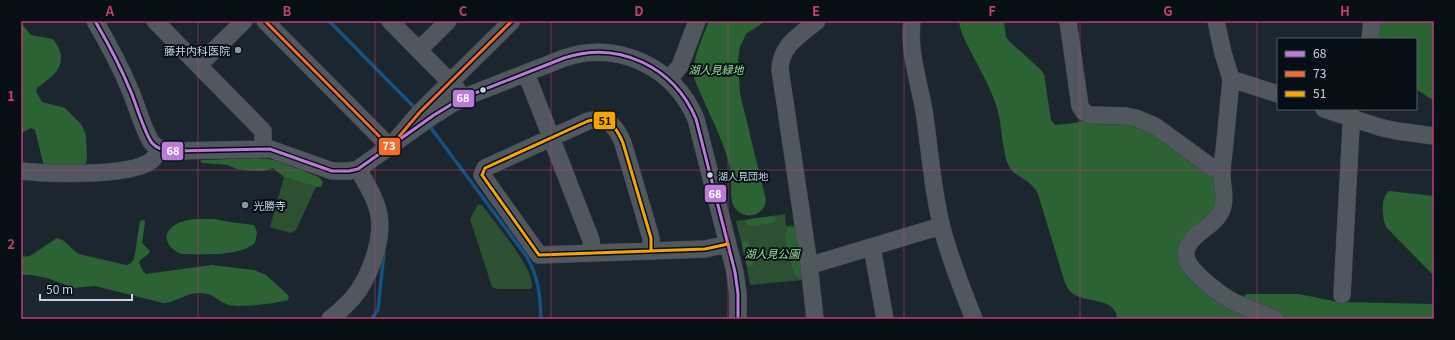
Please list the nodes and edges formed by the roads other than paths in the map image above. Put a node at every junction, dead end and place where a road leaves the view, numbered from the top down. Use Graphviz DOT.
graph roads {
  1 [pos="95,21"];
  2 [pos="155,21"];
  3 [pos="244,21"];
  4 [pos="265,21"];
  5 [pos="390,21"];
  6 [pos="448,21"];
  7 [pos="512,21"];
  8 [pos="697,21"];
  9 [pos="817,21"];
  10 [pos="912,21"];
  11 [pos="1068,21"];
  12 [pos="1216,21"];
  13 [pos="1372,21"];
  14 [pos="1370,38"];
  15 [pos="419,50"];
  16 [pos="199,66"];
  17 [pos="526,73"];
  18 [pos="669,79"];
  19 [pos="1231,79"];
  20 [pos="450,82"];
  21 [pos="1277,94"];
  22 [pos="465,97"];
  23 [pos="1329,110"];
  24 [pos="1358,116"];
  25 [pos="1434,136"];
  26 [pos="551,138"];
  27 [pos="390,147"];
  28 [pos="158,148"];
  29 [pos="263,148"];
  30 [pos="358,169"];
  31 [pos="21,170"];
  32 [pos="1222,170"];
  33 [pos="941,226"];
  34 [pos="728,244"];
  35 [pos="872,247"];
  36 [pos="651,251"];
  37 [pos="592,253"];
  38 [pos="809,264"];
  39 [pos="1342,295"];
  40 [pos="330,319"];
  41 [pos="738,319"];
  42 [pos="814,319"];
  43 [pos="885,319"];
  44 [pos="974,319"];
  45 [pos="1275,319"];
  1 -- 28 [label="street"];
  2 -- 16 [label="street"];
  3 -- 16 [label="street"];
  4 -- 27 [label="street"];
  5 -- 15 [label="street"];
  6 -- 15 [label="street"];
  7 -- 20 [label="street"];
  8 -- 18 [label="street"];
  9 -- 38 [label="street"];
  10 -- 33 [label="street"];
  11 -- 32 [label="street"];
  12 -- 19 [label="street"];
  13 -- 14 [label="street"];
  15 -- 20 [label="street"];
  16 -- 29 [label="street"];
  17 -- 18 [label="street"];
  17 -- 22 [label="street"];
  17 -- 26 [label="street"];
  18 -- 34 [label="street"];
  19 -- 21 [label="street"];
  19 -- 32 [label="street"];
  20 -- 22 [label="street"];
  20 -- 27 [label="street"];
  22 -- 27 [label="street"];
  23 -- 24 [label="street"];
  24 -- 25 [label="street"];
  24 -- 39 [label="street"];
  26 -- 36 [label="street"];
  26 -- 37 [label="street"];
  26 -- 37 [label="street"];
  27 -- 30 [label="street"];
  28 -- 29 [label="street"];
  28 -- 31 [label="street"];
  29 -- 30 [label="street"];
  30 -- 40 [label="street"];
  32 -- 45 [label="street"];
  33 -- 35 [label="street"];
  33 -- 44 [label="street"];
  34 -- 36 [label="street"];
  34 -- 41 [label="street"];
  35 -- 38 [label="street"];
  35 -- 43 [label="street"];
  36 -- 37 [label="street"];
  38 -- 42 [label="street"];
}
